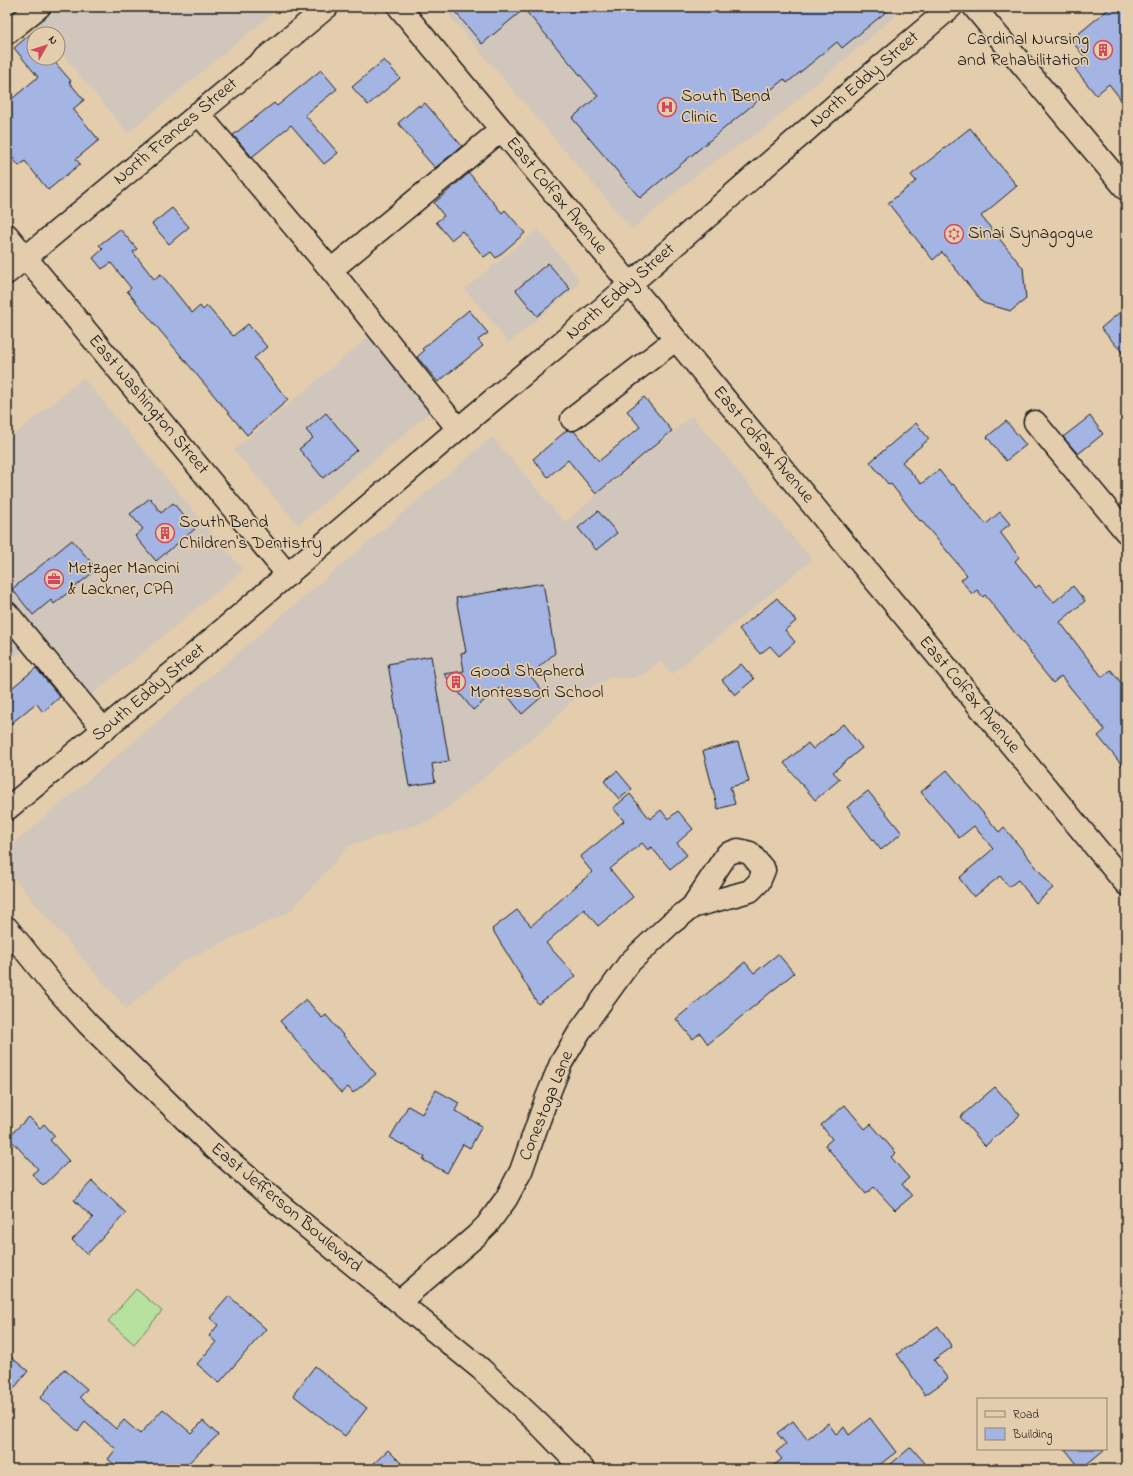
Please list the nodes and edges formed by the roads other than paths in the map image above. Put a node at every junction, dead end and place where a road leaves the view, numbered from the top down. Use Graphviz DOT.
graph roads {
  1 [pos="39,7"];
  2 [pos="327,7"];
  3 [pos="399,7"];
  4 [pos="951,7"];
  5 [pos="974,7"];
  6 [pos="7,33"];
  7 [pos="198,113"];
  8 [pos="501,130"];
  9 [pos="1126,189"];
  10 [pos="7,234"];
  11 [pos="26,257"];
  12 [pos="331,270"];
  13 [pos="7,273"];
  14 [pos="630,284"];
  15 [pos="676,340"];
  16 [pos="572,419"];
  17 [pos="1035,422"];
  18 [pos="458,429"];
  19 [pos="1126,532"];
  20 [pos="288,575"];
  21 [pos="7,613"];
  22 [pos="104,730"];
  23 [pos="7,808"];
  24 [pos="1126,884"];
  25 [pos="692,908"];
  26 [pos="7,928"];
  27 [pos="399,1302"];
  28 [pos="583,1469"];
  1 -- 6 [label="street"];
  2 -- 7 [label="street, North Frances Street"];
  3 -- 8 [label="street, East Colfax Avenue"];
  4 -- 14 [label="street, North Eddy Street"];
  5 -- 9 [label="street"];
  7 -- 11 [label="street, North Frances Street"];
  7 -- 12 [label="street"];
  8 -- 12 [label="street"];
  8 -- 14 [label="street, East Colfax Avenue"];
  10 -- 11 [label="street, East Washington Street"];
  11 -- 13 [label="street, North Frances Street"];
  11 -- 20 [label="street, East Washington Street"];
  12 -- 18 [label="street"];
  14 -- 15 [label="street, East Colfax Avenue"];
  14 -- 18 [label="street, North Eddy Street"];
  15 -- 16 [label="street"];
  15 -- 24 [label="street, East Colfax Avenue"];
  17 -- 19 [label="street"];
  18 -- 20 [label="street, North Eddy Street"];
  20 -- 22 [label="street, South Eddy Street"];
  21 -- 22 [label="street"];
  22 -- 23 [label="street, South Eddy Street"];
  25 -- 27 [label="street, Conestoga Lane"];
  26 -- 27 [label="street, East Jefferson Boulevard"];
  27 -- 28 [label="street, East Jefferson Boulevard"];
}
